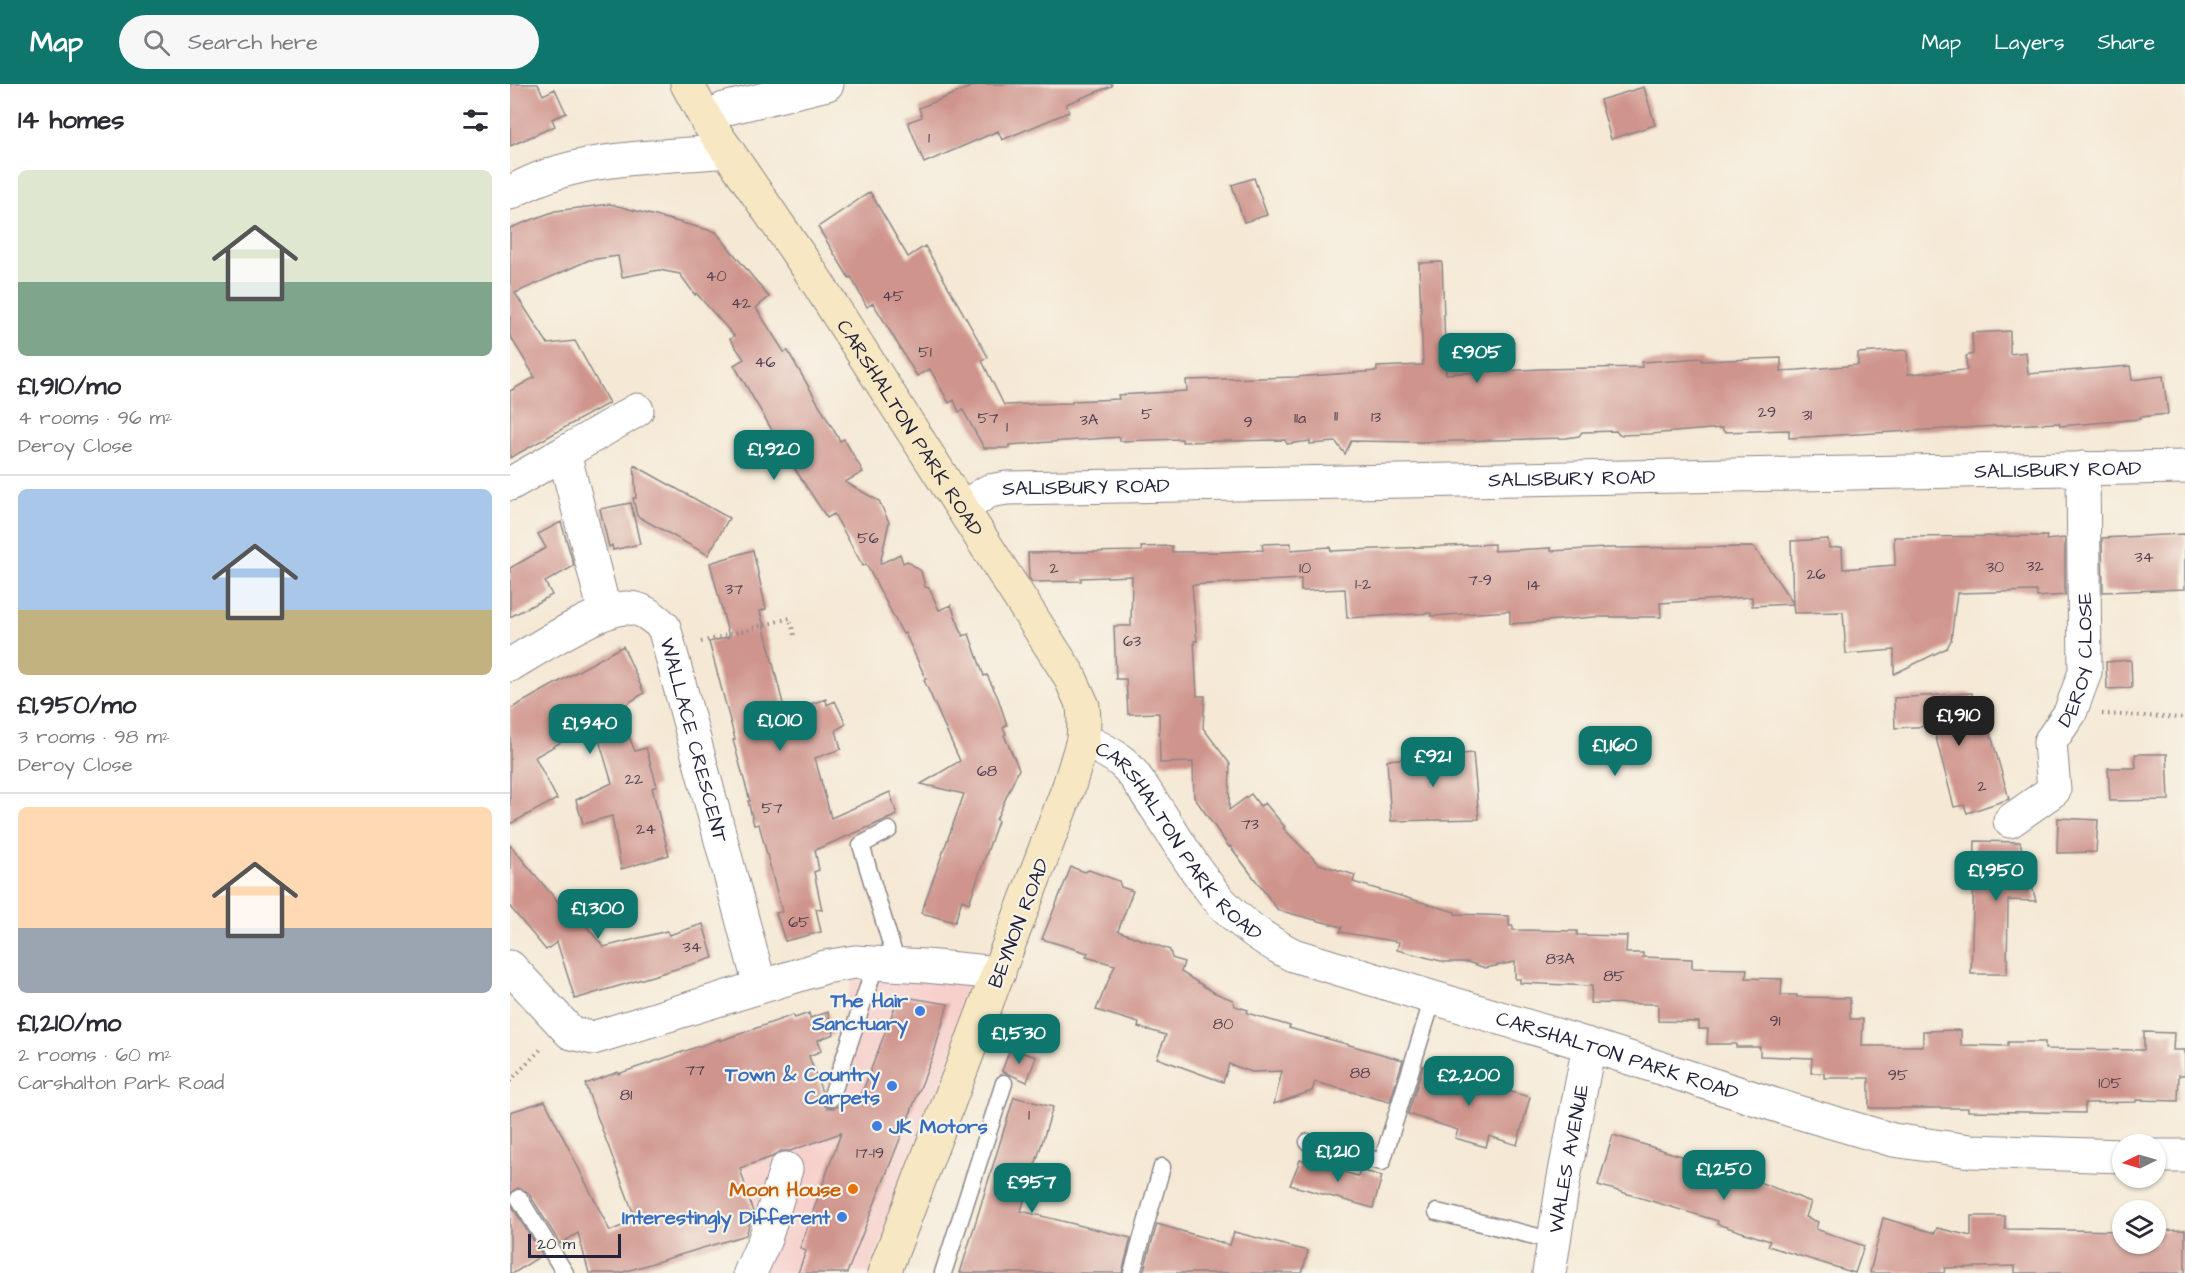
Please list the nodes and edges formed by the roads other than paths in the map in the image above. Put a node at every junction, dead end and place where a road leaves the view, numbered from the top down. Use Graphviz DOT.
graph roads {
  1 [pos="687,84"];
  2 [pos="827,84"];
  3 [pos="707,121"];
  4 [pos="728,151"];
  5 [pos="510,194"];
  6 [pos="637,410"];
  7 [pos="564,453"];
  8 [pos="2185,467"];
  9 [pos="2083,468"];
  10 [pos="510,484"];
  11 [pos="962,508"];
  12 [pos="605,613"];
  13 [pos="510,664"];
  14 [pos="1083,740"];
  15 [pos="2010,821"];
  16 [pos="889,830"];
  17 [pos="886,964"];
  18 [pos="510,967"];
  19 [pos="999,973"];
  20 [pos="760,986"];
  21 [pos="1432,998"];
  22 [pos="1590,1045"];
  23 [pos="1004,1083"];
  24 [pos="831,1098"];
  25 [pos="1308,1142"];
  26 [pos="2112,1156"];
  27 [pos="2166,1156"];
  28 [pos="2185,1156"];
  29 [pos="1162,1167"];
  30 [pos="786,1170"];
  31 [pos="519,1198"];
  32 [pos="1437,1212"];
  33 [pos="1554,1241"];
  34 [pos="565,1273"];
  35 [pos="750,1273"];
  36 [pos="884,1273"];
  37 [pos="943,1273"];
  38 [pos="1132,1273"];
  39 [pos="1549,1273"];
  1 -- 3 [label="main road, CARSHALTON PARK ROAD"];
  2 -- 3 [label="street"];
  3 -- 4 [label="main road, CARSHALTON PARK ROAD"];
  4 -- 5 [label="street"];
  4 -- 11 [label="main road, CARSHALTON PARK ROAD"];
  6 -- 7 [label="street"];
  7 -- 10 [label="street"];
  7 -- 12 [label="street"];
  8 -- 9 [label="street, SALISBURY ROAD"];
  9 -- 11 [label="street, SALISBURY ROAD"];
  9 -- 15 [label="street, DEROY CLOSE"];
  11 -- 14 [label="main road, CARSHALTON PARK ROAD"];
  12 -- 13 [label="street, WALLACE CRESCENT"];
  12 -- 20 [label="street, WALLACE CRESCENT"];
  14 -- 19 [label="main road, BEYNON ROAD"];
  14 -- 21 [label="street, CARSHALTON PARK ROAD"];
  16 -- 17 [label="lane"];
  17 -- 19 [label="street"];
  17 -- 20 [label="street"];
  17 -- 24 [label="lane"];
  18 -- 20 [label="street"];
  19 -- 36 [label="main road, BEYNON ROAD"];
  21 -- 22 [label="street, CARSHALTON PARK ROAD"];
  21 -- 25 [label="lane"];
  22 -- 26 [label="street, CARSHALTON PARK ROAD"];
  22 -- 33 [label="street, WALES AVENUE"];
  23 -- 37 [label="lane"];
  27 -- 28 [label="street"];
  29 -- 38 [label="lane"];
  30 -- 35 [label="street"];
  31 -- 34 [label="lane"];
  32 -- 33 [label="lane"];
  33 -- 39 [label="street, WALES AVENUE"];
}
